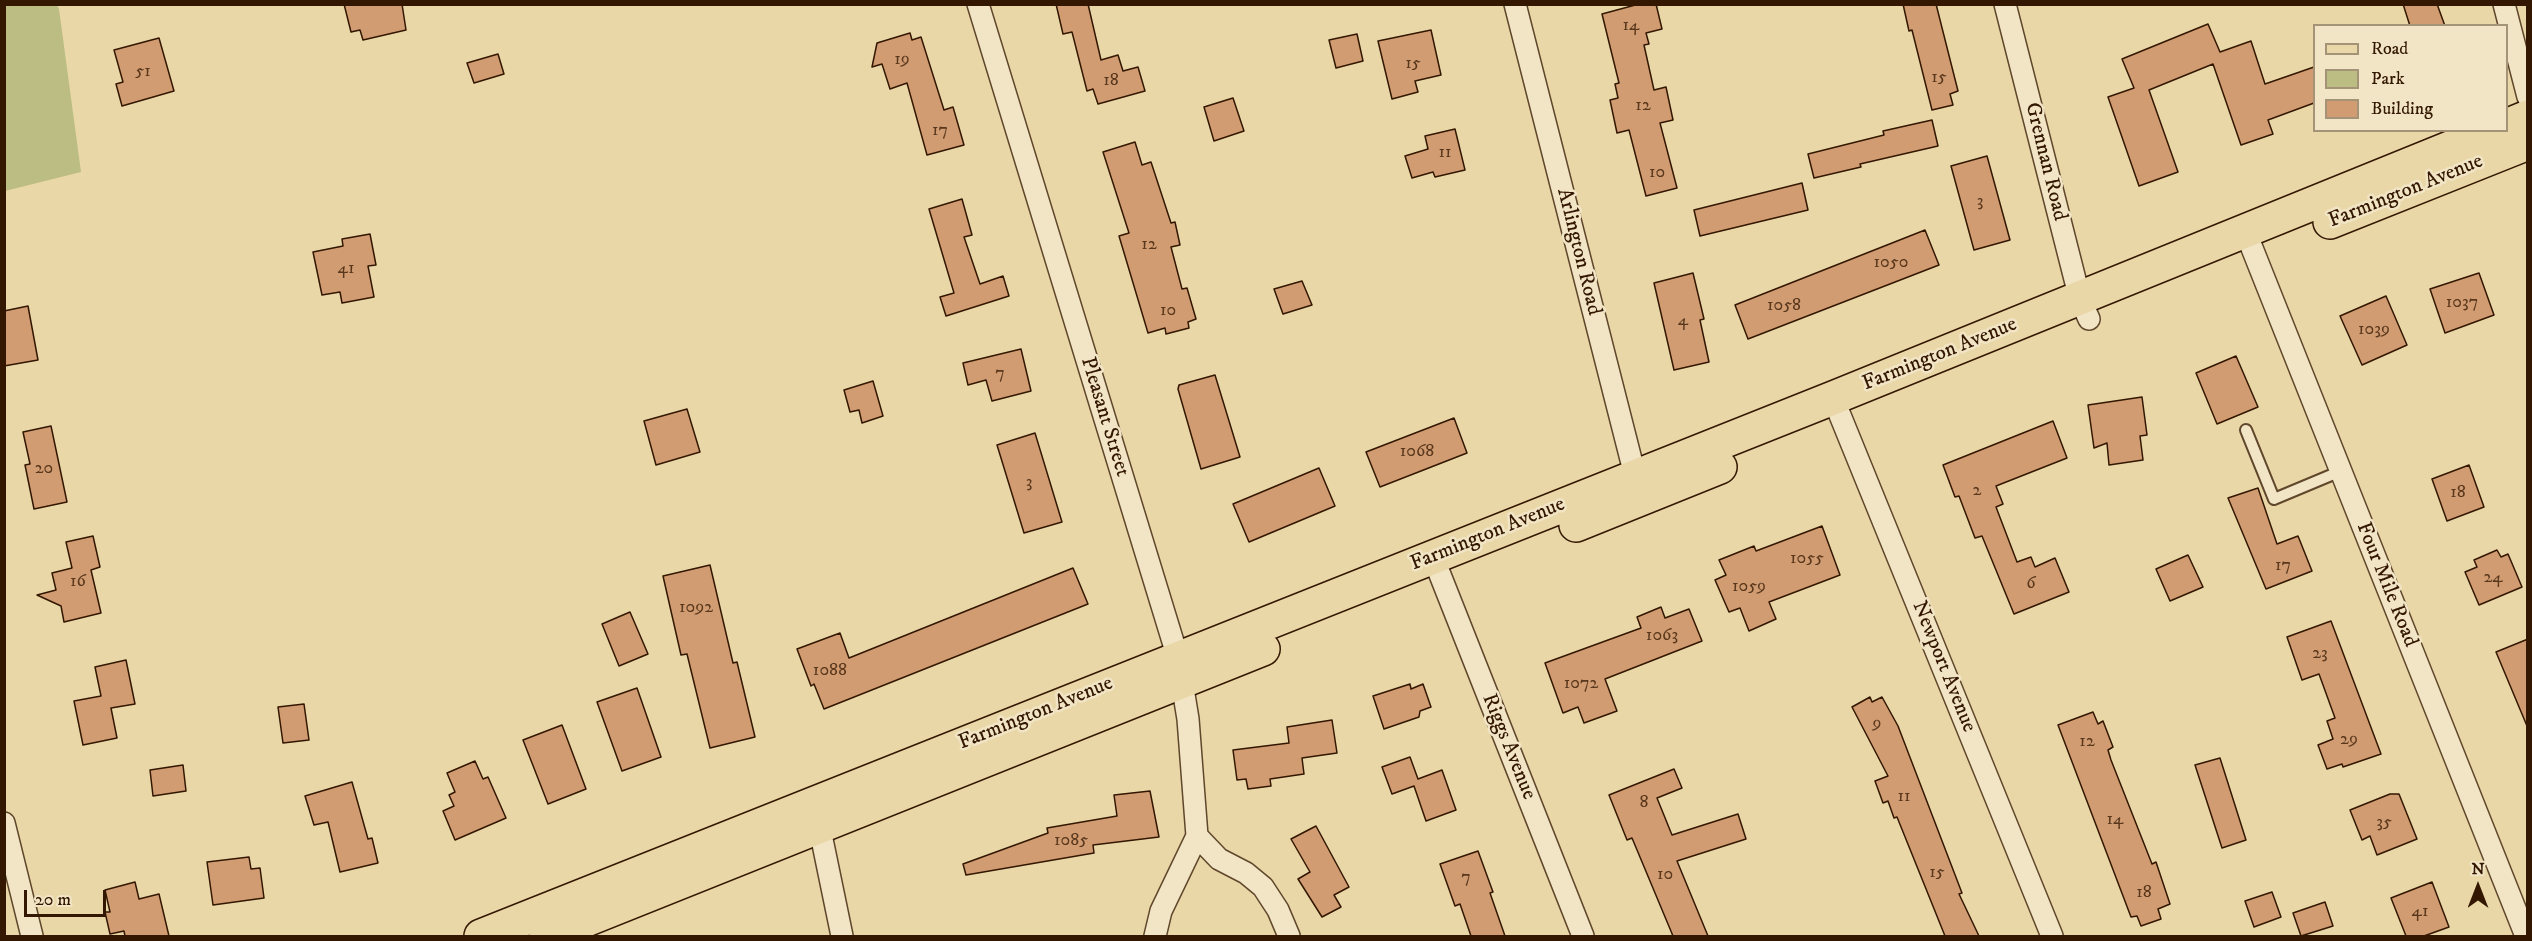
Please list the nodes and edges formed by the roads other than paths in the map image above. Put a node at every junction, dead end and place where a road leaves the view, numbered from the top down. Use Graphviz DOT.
graph roads {
  1 [pos="978,4"];
  2 [pos="1515,4"];
  3 [pos="2005,4"];
  4 [pos="2504,4"];
  5 [pos="2528,97"];
  6 [pos="2528,117"];
  7 [pos="2508,125"];
  8 [pos="2490,132"];
  9 [pos="2528,143"];
  10 [pos="2250,243"];
  11 [pos="2084,309"];
  12 [pos="1837,408"];
  13 [pos="2246,430"];
  14 [pos="2341,471"];
  15 [pos="1639,487"];
  16 [pos="1437,568"];
  17 [pos="1180,669"];
  18 [pos="817,815"];
  19 [pos="4,823"];
  20 [pos="1197,836"];
  21 [pos="32,936"];
  22 [pos="481,936"];
  23 [pos="546,936"];
  24 [pos="842,936"];
  25 [pos="1155,936"];
  26 [pos="1289,936"];
  27 [pos="1583,936"];
  28 [pos="2052,936"];
  29 [pos="2526,936"];
  1 -- 17 [label="street, Pleasant Street"];
  2 -- 15 [label="street, Arlington Road"];
  3 -- 11 [label="street, Grennan Road"];
  4 -- 5 [label="street"];
  6 -- 7 [label="main road"];
  8 -- 10 [label="main road, Farmington Avenue"];
  9 -- 10 [label="main road, Farmington Avenue"];
  10 -- 11 [label="main road, Farmington Avenue"];
  10 -- 14 [label="street, Four Mile Road"];
  11 -- 12 [label="main road, Farmington Avenue"];
  12 -- 15 [label="main road, Farmington Avenue"];
  12 -- 28 [label="street, Newport Avenue"];
  13 -- 14 [label="lane"];
  14 -- 29 [label="street, Four Mile Road"];
  15 -- 16 [label="main road, Farmington Avenue"];
  16 -- 17 [label="main road, Farmington Avenue"];
  16 -- 27 [label="street, Riggs Avenue"];
  17 -- 18 [label="main road, Farmington Avenue"];
  17 -- 20 [label="street, Pleasant Street"];
  18 -- 22 [label="main road, Farmington Avenue"];
  18 -- 23 [label="main road, Farmington Avenue"];
  18 -- 24 [label="street"];
  19 -- 21 [label="street"];
  20 -- 25 [label="street"];
  20 -- 26 [label="street"];
}
